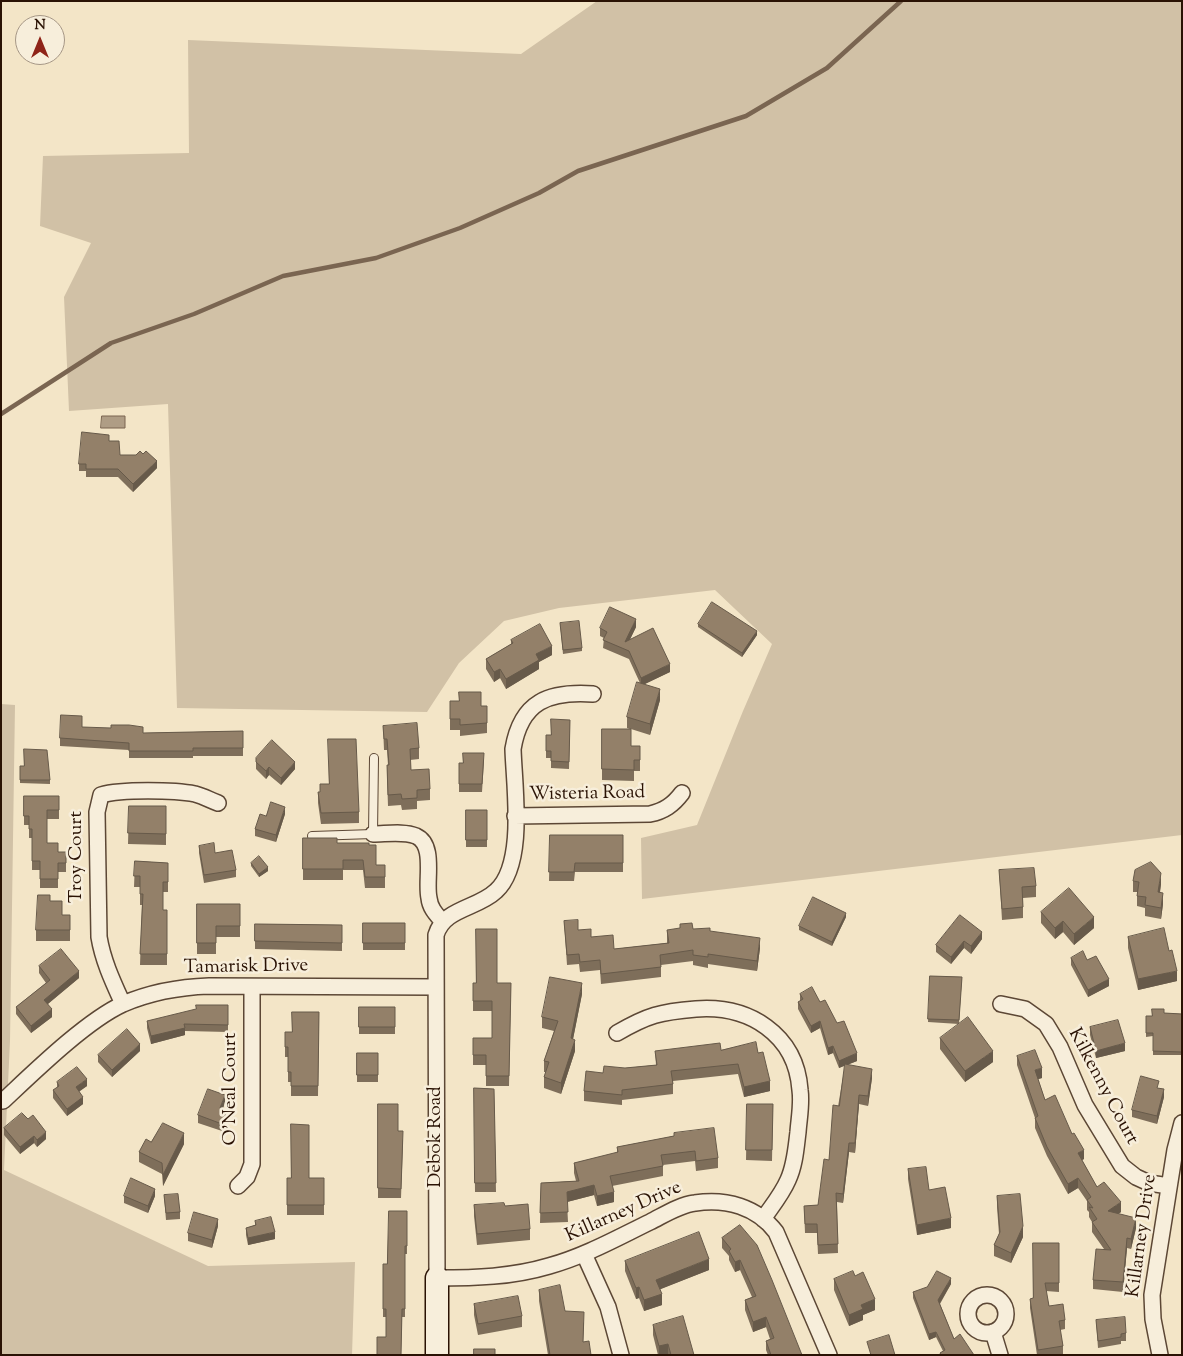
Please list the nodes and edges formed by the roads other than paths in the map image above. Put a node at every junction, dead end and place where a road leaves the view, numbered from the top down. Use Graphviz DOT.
graph roads {
  1 [pos="593,694"];
  2 [pos="374,758"];
  3 [pos="682,793"];
  4 [pos="218,803"];
  5 [pos="514,816"];
  6 [pos="373,834"];
  7 [pos="312,836"];
  8 [pos="442,921"];
  9 [pos="252,987"];
  10 [pos="436,987"];
  11 [pos="123,1004"];
  12 [pos="1001,1004"];
  13 [pos="617,1034"];
  14 [pos="3,1101"];
  15 [pos="1182,1123"];
  16 [pos="238,1186"];
  17 [pos="1169,1186"];
  18 [pos="763,1219"];
  19 [pos="584,1254"];
  20 [pos="437,1278"];
  21 [pos="993,1332"];
  22 [pos="437,1355"];
  23 [pos="621,1355"];
  24 [pos="829,1355"];
  25 [pos="1000,1355"];
  26 [pos="1160,1355"];
  1 -- 5 [label="street"];
  2 -- 6 [label="lane"];
  3 -- 5 [label="street, Wisteria Road"];
  4 -- 11 [label="street, Troy Court"];
  5 -- 8 [label="street"];
  6 -- 7 [label="lane"];
  6 -- 8 [label="street"];
  8 -- 10 [label="street, Debok Road"];
  9 -- 10 [label="street, Tamarisk Drive"];
  9 -- 11 [label="street, Tamarisk Drive"];
  9 -- 16 [label="street, O'Neal Court"];
  10 -- 20 [label="street, Debok Road"];
  11 -- 14 [label="street, Tamarisk Drive"];
  12 -- 17 [label="street, Kilkenny Court"];
  13 -- 18 [label="street"];
  15 -- 17 [label="street, Killarney Drive"];
  17 -- 26 [label="street, Killarney Drive"];
  18 -- 19 [label="street, Killarney Drive"];
  18 -- 24 [label="street, Killarney Drive"];
  19 -- 20 [label="street, Killarney Drive"];
  19 -- 23 [label="street"];
  20 -- 22 [label="street, Debok Road"];
  21 -- 25 [label="street"];
}
